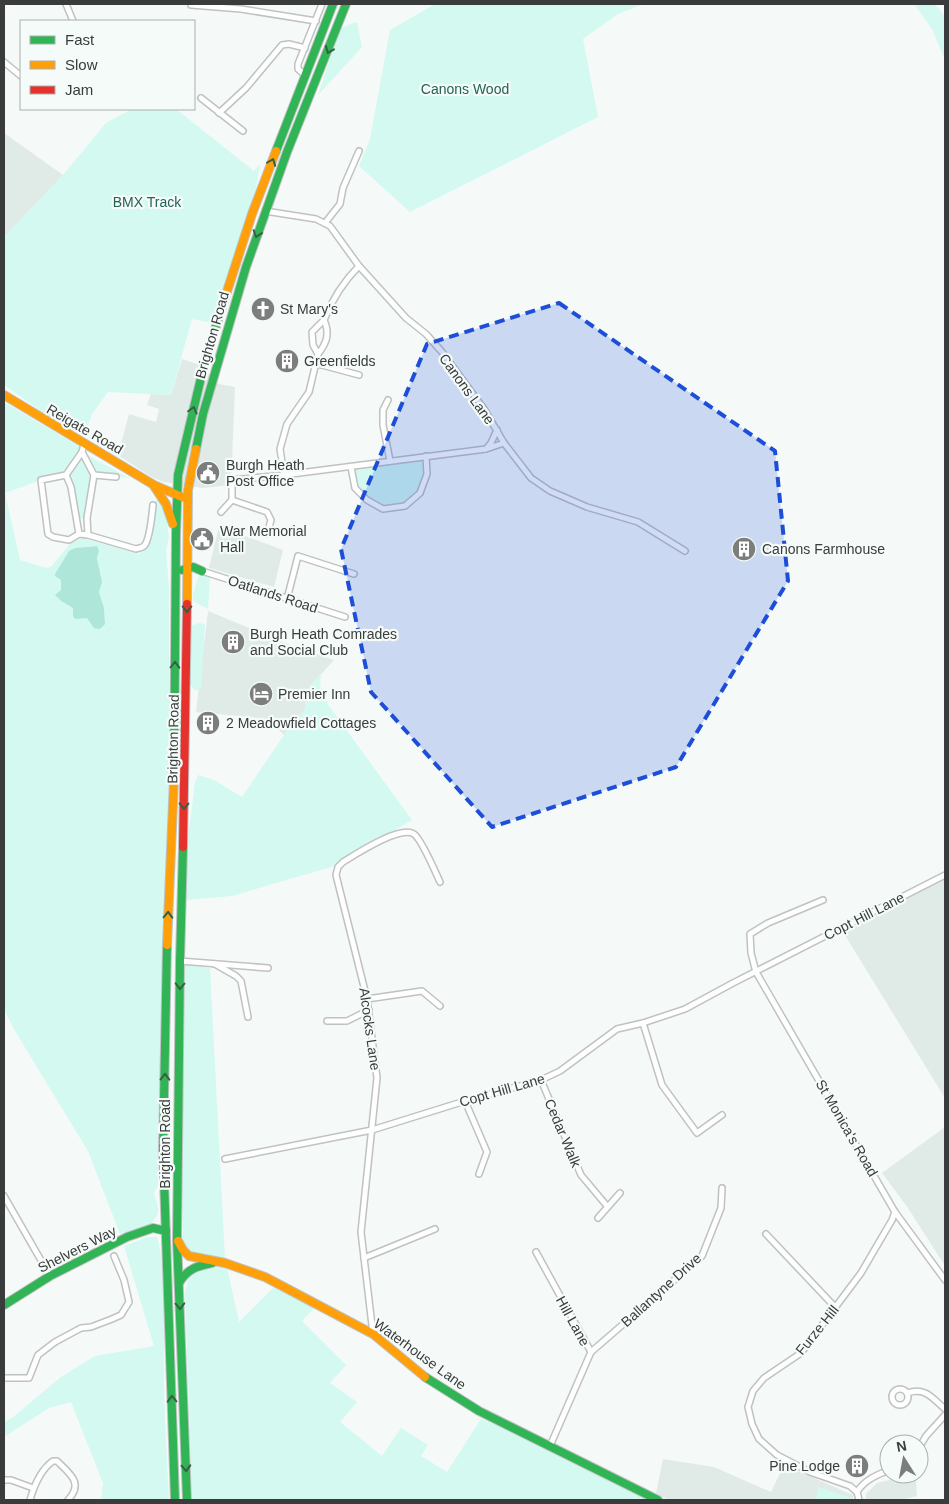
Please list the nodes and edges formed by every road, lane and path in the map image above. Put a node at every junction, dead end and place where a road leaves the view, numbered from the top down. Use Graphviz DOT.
graph roads {
  1 [pos="66,4"];
  2 [pos="322,4"];
  3 [pos="333,4"];
  4 [pos="346,4"];
  5 [pos="191,5"];
  6 [pos="73,20"];
  7 [pos="316,21"];
  8 [pos="305,48"];
  9 [pos="4,62"];
  10 [pos="20,75"];
  11 [pos="305,76"];
  12 [pos="201,98"];
  13 [pos="219,113"];
  14 [pos="243,131"];
  15 [pos="359,151"];
  16 [pos="255,208"];
  17 [pos="265,211"];
  18 [pos="325,223"];
  19 [pos="359,266"];
  20 [pos="324,320"];
  21 [pos="318,354"];
  22 [pos="315,364"];
  23 [pos="359,374"];
  24 [pos="4,396"];
  25 [pos="388,400"];
  26 [pos="497,430"];
  27 [pos="504,444"];
  28 [pos="83,448"];
  29 [pos="486,449"];
  30 [pos="426,456"];
  31 [pos="390,461"];
  32 [pos="351,467"];
  33 [pos="66,475"];
  34 [pos="94,475"];
  35 [pos="178,475"];
  36 [pos="284,476"];
  37 [pos="116,477"];
  38 [pos="154,485"];
  39 [pos="188,490"];
  40 [pos="176,496"];
  41 [pos="188,500"];
  42 [pos="232,500"];
  43 [pos="153,505"];
  44 [pos="221,512"];
  45 [pos="88,518"];
  46 [pos="78,519"];
  47 [pos="80,534"];
  48 [pos="176,534"];
  49 [pos="267,534"];
  50 [pos="88,535"];
  51 [pos="685,551"];
  52 [pos="187,568"];
  53 [pos="202,571"];
  54 [pos="354,574"];
  55 [pos="176,575"];
  56 [pos="188,589"];
  57 [pos="287,599"];
  58 [pos="345,617"];
  59 [pos="945,874"];
  60 [pos="440,882"];
  61 [pos="823,900"];
  62 [pos="180,961"];
  63 [pos="213,962"];
  64 [pos="268,968"];
  65 [pos="756,972"];
  66 [pos="367,999"];
  67 [pos="440,1006"];
  68 [pos="369,1010"];
  69 [pos="248,1017"];
  70 [pos="327,1021"];
  71 [pos="643,1023"];
  72 [pos="541,1080"];
  73 [pos="465,1101"];
  74 [pos="722,1115"];
  75 [pos="372,1130"];
  76 [pos="225,1159"];
  77 [pos="479,1174"];
  78 [pos="722,1188"];
  79 [pos="620,1193"];
  80 [pos="4,1196"];
  81 [pos="178,1205"];
  82 [pos="607,1206"];
  83 [pos="167,1210"];
  84 [pos="896,1212"];
  85 [pos="598,1218"];
  86 [pos="153,1228"];
  87 [pos="435,1229"];
  88 [pos="166,1231"];
  89 [pos="766,1234"];
  90 [pos="177,1240"];
  91 [pos="536,1252"];
  92 [pos="114,1256"];
  93 [pos="364,1258"];
  94 [pos="219,1262"];
  95 [pos="50,1276"];
  96 [pos="945,1280"];
  97 [pos="179,1284"];
  98 [pos="4,1305"];
  99 [pos="835,1307"];
  100 [pos="373,1334"];
  101 [pos="591,1352"];
  102 [pos="4,1378"];
  103 [pos="907,1393"];
  104 [pos="945,1409"];
  105 [pos="945,1415"];
  106 [pos="928,1434"];
  107 [pos="550,1446"];
  108 [pos="879,1475"];
  109 [pos="4,1480"];
  110 [pos="33,1488"];
  111 [pos="857,1492"];
  112 [pos="30,1500"];
  113 [pos="68,1500"];
  114 [pos="176,1500"];
  115 [pos="187,1500"];
  116 [pos="658,1500"];
  117 [pos="859,1500"];
  1 -- 6 [label="street"];
  2 -- 7 [label="street, Brighton Road"];
  3 -- 11 [label="main road, Brighton Road"];
  4 -- 17 [label="main road, Brighton Road, one-way"];
  5 -- 7 [label="street"];
  7 -- 8 [label="street, Brighton Road"];
  8 -- 11 [label="street, Brighton Road"];
  8 -- 13 [label="street"];
  9 -- 10 [label="street"];
  16 -- 11 [label="main road, Brighton Road, one-way"];
  12 -- 13 [label="street"];
  13 -- 14 [label="street"];
  15 -- 18 [label="street"];
  16 -- 17 [label="main road"];
  35 -- 16 [label="main road, Brighton Road, one-way"];
  17 -- 18 [label="street"];
  17 -- 39 [label="main road, Brighton Road, one-way"];
  18 -- 19 [label="street, Canons Lane"];
  19 -- 20 [label="street"];
  19 -- 26 [label="street, Canons Lane"];
  20 -- 21 [label="street"];
  20 -- 21 [label="street"];
  21 -- 22 [label="street"];
  22 -- 23 [label="street"];
  22 -- 36 [label="street"];
  24 -- 28 [label="main road, Reigate Road"];
  25 -- 31 [label="street"];
  26 -- 27 [label="street, Canons Lane"];
  26 -- 29 [label="street"];
  27 -- 29 [label="street"];
  27 -- 51 [label="street, Canons Lane"];
  28 -- 33 [label="street"];
  28 -- 34 [label="street"];
  28 -- 38 [label="main road, Reigate Road"];
  29 -- 30 [label="street"];
  30 -- 31 [label="street"];
  30 -- 32 [label="street"];
  31 -- 32 [label="street"];
  32 -- 36 [label="street"];
  33 -- 46 [label="street"];
  33 -- 47 [label="street"];
  34 -- 37 [label="street"];
  34 -- 45 [label="street"];
  35 -- 38 [label="main road"];
  35 -- 40 [label="main road, Brighton Road"];
  36 -- 42 [label="street"];
  38 -- 40 [label="main road, Reigate Road"];
  38 -- 48 [label="main road"];
  39 -- 40 [label="main road"];
  39 -- 41 [label="main road, Brighton Road"];
  40 -- 41 [label="main road, Reigate Road"];
  40 -- 48 [label="main road, Brighton Road"];
  41 -- 52 [label="main road, Brighton Road"];
  42 -- 44 [label="street"];
  42 -- 49 [label="street"];
  43 -- 50 [label="street"];
  45 -- 46 [label="street"];
  45 -- 50 [label="street"];
  46 -- 47 [label="street"];
  47 -- 50 [label="street"];
  48 -- 55 [label="main road, Brighton Road"];
  52 -- 53 [label="main road"];
  52 -- 55 [label="main road"];
  52 -- 56 [label="main road, Brighton Road"];
  53 -- 56 [label="main road"];
  53 -- 57 [label="street, Oatlands Road"];
  54 -- 57 [label="street"];
  83 -- 55 [label="main road, Brighton Road, one-way"];
  56 -- 62 [label="main road, Brighton Road, one-way"];
  57 -- 58 [label="street, Oatlands Road"];
  59 -- 65 [label="street, Copt Hill Lane"];
  60 -- 66 [label="street, Alcocks Lane"];
  61 -- 65 [label="street, St Monica's Road"];
  62 -- 63 [label="street"];
  62 -- 81 [label="main road, Brighton Road, one-way"];
  63 -- 64 [label="street"];
  63 -- 69 [label="street"];
  65 -- 71 [label="street, Copt Hill Lane"];
  65 -- 84 [label="street, St Monica's Road"];
  66 -- 67 [label="street"];
  66 -- 68 [label="street, Alcocks Lane"];
  68 -- 70 [label="street"];
  68 -- 75 [label="street, Alcocks Lane"];
  71 -- 72 [label="street, Copt Hill Lane"];
  71 -- 74 [label="street"];
  72 -- 73 [label="street, Copt Hill Lane"];
  72 -- 82 [label="street, Cedar Walk"];
  73 -- 75 [label="street, Copt Hill Lane"];
  73 -- 77 [label="street"];
  75 -- 76 [label="street, Copt Hill Lane"];
  75 -- 93 [label="street, Alcocks Lane"];
  78 -- 101 [label="street, Ballantyne Drive"];
  79 -- 82 [label="street"];
  80 -- 95 [label="street"];
  81 -- 88 [label="main road"];
  81 -- 90 [label="main road, Brighton Road"];
  82 -- 85 [label="street"];
  83 -- 86 [label="main road"];
  83 -- 88 [label="main road, Brighton Road"];
  84 -- 96 [label="street, St Monica's Road"];
  84 -- 99 [label="street, Furze Hill"];
  86 -- 88 [label="main road"];
  86 -- 95 [label="main road, Shelvers Way"];
  87 -- 93 [label="street"];
  114 -- 88 [label="main road, Brighton Road, one-way"];
  89 -- 99 [label="street"];
  90 -- 94 [label="main road, Waterhouse Lane"];
  90 -- 97 [label="main road, Brighton Road"];
  91 -- 101 [label="street, Hill Lane"];
  92 -- 102 [label="street"];
  93 -- 100 [label="street, Alcocks Lane"];
  94 -- 97 [label="main road, Waterhouse Lane"];
  94 -- 100 [label="main road, Waterhouse Lane"];
  95 -- 98 [label="main road, Shelvers Way"];
  97 -- 115 [label="main road, Brighton Road, one-way"];
  99 -- 111 [label="street, Furze Hill"];
  100 -- 107 [label="main road, Waterhouse Lane"];
  101 -- 107 [label="street, Hill Lane"];
  103 -- 104 [label="street"];
  105 -- 106 [label="street"];
  107 -- 116 [label="main road, Waterhouse Lane"];
  108 -- 111 [label="street"];
  109 -- 110 [label="street"];
  110 -- 112 [label="street"];
  110 -- 113 [label="street"];
  111 -- 117 [label="street"];
}
